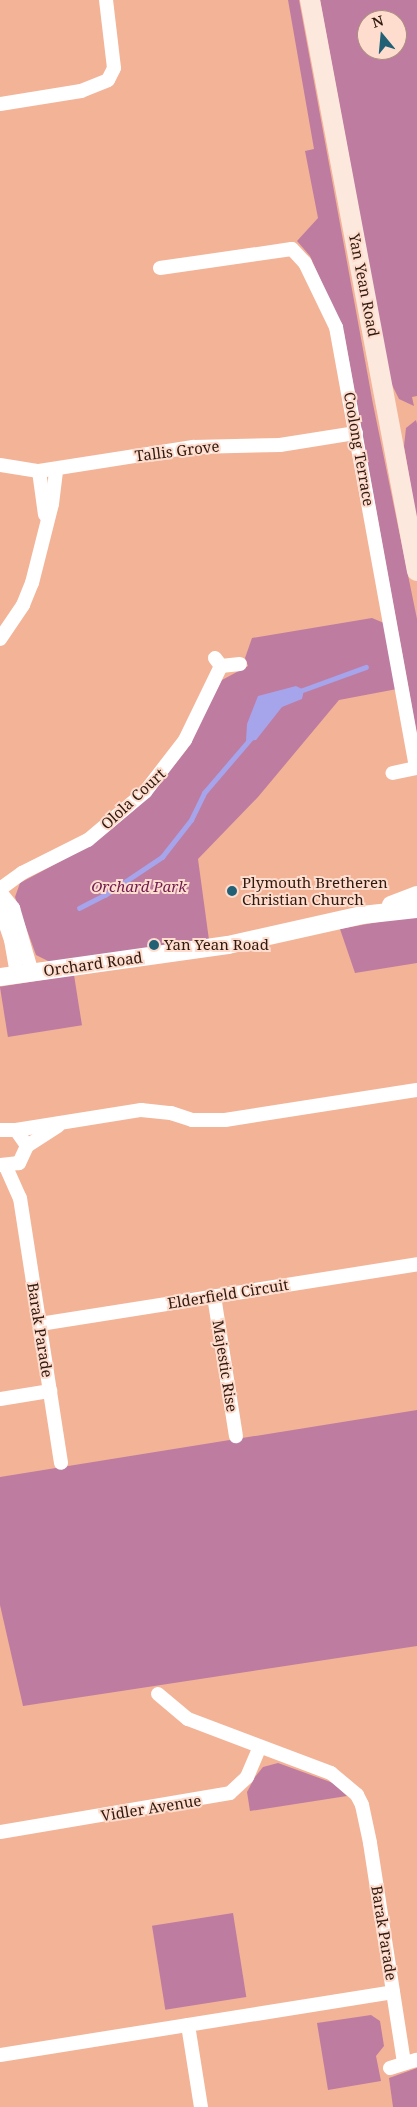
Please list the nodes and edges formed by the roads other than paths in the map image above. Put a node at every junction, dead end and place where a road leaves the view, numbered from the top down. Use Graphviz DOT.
graph roads {
  1 [pos="106,0"];
  2 [pos="310,0"];
  3 [pos="0,104"];
  4 [pos="160,268"];
  5 [pos="356,433"];
  6 [pos="0,465"];
  7 [pos="56,469"];
  8 [pos="39,471"];
  9 [pos="46,519"];
  10 [pos="417,571"];
  11 [pos="0,640"];
  12 [pos="240,664"];
  13 [pos="393,773"];
  14 [pos="0,891"];
  15 [pos="417,895"];
  16 [pos="0,908"];
  17 [pos="417,909"];
  18 [pos="362,915"];
  19 [pos="16,975"];
  20 [pos="417,1090"];
  21 [pos="68,1121"];
  22 [pos="6,1127"];
  23 [pos="25,1152"];
  24 [pos="2,1166"];
  25 [pos="20,1198"];
  26 [pos="417,1264"];
  27 [pos="214,1296"];
  28 [pos="40,1324"];
  29 [pos="50,1391"];
  30 [pos="0,1399"];
  31 [pos="236,1436"];
  32 [pos="61,1462"];
  33 [pos="158,1694"];
  34 [pos="260,1747"];
  35 [pos="0,1825"];
  36 [pos="15,1828"];
  37 [pos="0,1832"];
  38 [pos="393,1992"];
  39 [pos="188,2025"];
  40 [pos="0,2055"];
  41 [pos="411,2061"];
  42 [pos="390,2068"];
  43 [pos="201,2107"];
  1 -- 3 [label="street"];
  2 -- 10 [label="main road, Yan Yean Road"];
  4 -- 5 [label="street, Coolong Terrace"];
  5 -- 7 [label="street, Tallis Grove"];
  5 -- 13 [label="street, Coolong Terrace"];
  6 -- 8 [label="street, Tallis Grove"];
  7 -- 8 [label="street, Tallis Grove"];
  7 -- 9 [label="street"];
  8 -- 9 [label="street"];
  9 -- 11 [label="street"];
  12 -- 14 [label="street, Olola Court"];
  14 -- 19 [label="street"];
  15 -- 18 [label="street, Orchard Road"];
  16 -- 19 [label="street"];
  17 -- 18 [label="street, Orchard Road"];
  18 -- 19 [label="street, Orchard Road"];
  20 -- 21 [label="street"];
  21 -- 22 [label="street"];
  21 -- 23 [label="street"];
  22 -- 23 [label="street"];
  23 -- 24 [label="street"];
  23 -- 25 [label="street, Barak Parade"];
  24 -- 25 [label="street, Barak Parade"];
  25 -- 28 [label="street, Barak Parade"];
  26 -- 27 [label="street, Elderfield Circuit"];
  27 -- 28 [label="street, Elderfield Circuit"];
  27 -- 31 [label="street, Majestic Rise"];
  28 -- 29 [label="street, Barak Parade"];
  29 -- 30 [label="street"];
  29 -- 32 [label="street, Barak Parade"];
  33 -- 34 [label="street, Barak Parade"];
  34 -- 36 [label="street, Vidler Avenue"];
  34 -- 38 [label="street, Barak Parade"];
  35 -- 36 [label="street, Vidler Avenue"];
  36 -- 37 [label="street, Vidler Avenue"];
  38 -- 39 [label="street, Barak Parade"];
  38 -- 41 [label="street"];
  39 -- 40 [label="street, Barak Parade"];
  39 -- 43 [label="street"];
  41 -- 42 [label="street"];
}
